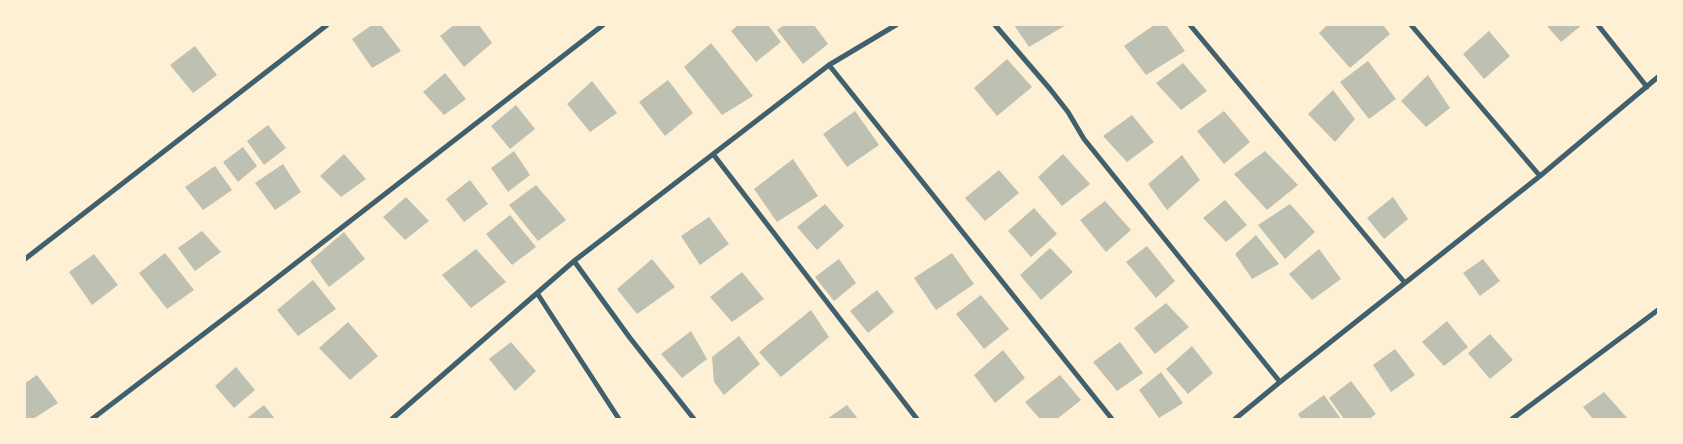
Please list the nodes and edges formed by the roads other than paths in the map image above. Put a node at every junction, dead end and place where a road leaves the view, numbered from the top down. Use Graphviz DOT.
graph roads {
  1 [pos="327,25"];
  2 [pos="604,25"];
  3 [pos="896,25"];
  4 [pos="995,25"];
  5 [pos="1190,25"];
  6 [pos="1411,25"];
  7 [pos="1598,25"];
  8 [pos="829,65"];
  9 [pos="1658,77"];
  10 [pos="1647,87"];
  11 [pos="713,154"];
  12 [pos="1540,176"];
  13 [pos="25,259"];
  14 [pos="574,261"];
  15 [pos="1405,282"];
  16 [pos="537,293"];
  17 [pos="1658,310"];
  18 [pos="1280,382"];
  19 [pos="92,419"];
  20 [pos="392,419"];
  21 [pos="620,419"];
  22 [pos="694,419"];
  23 [pos="917,419"];
  24 [pos="1112,419"];
  25 [pos="1235,419"];
  26 [pos="1512,419"];
  1 -- 13 [label="street"];
  2 -- 19 [label="street"];
  3 -- 8 [label="street"];
  4 -- 18 [label="street"];
  5 -- 15 [label="street"];
  6 -- 12 [label="street"];
  7 -- 10 [label="street"];
  8 -- 11 [label="street"];
  8 -- 24 [label="street"];
  9 -- 10 [label="street"];
  10 -- 12 [label="street"];
  11 -- 14 [label="street"];
  11 -- 23 [label="street"];
  12 -- 15 [label="street"];
  14 -- 16 [label="street"];
  14 -- 22 [label="street"];
  15 -- 18 [label="street"];
  16 -- 20 [label="street"];
  16 -- 21 [label="street"];
  17 -- 26 [label="street"];
  18 -- 25 [label="street"];
}
